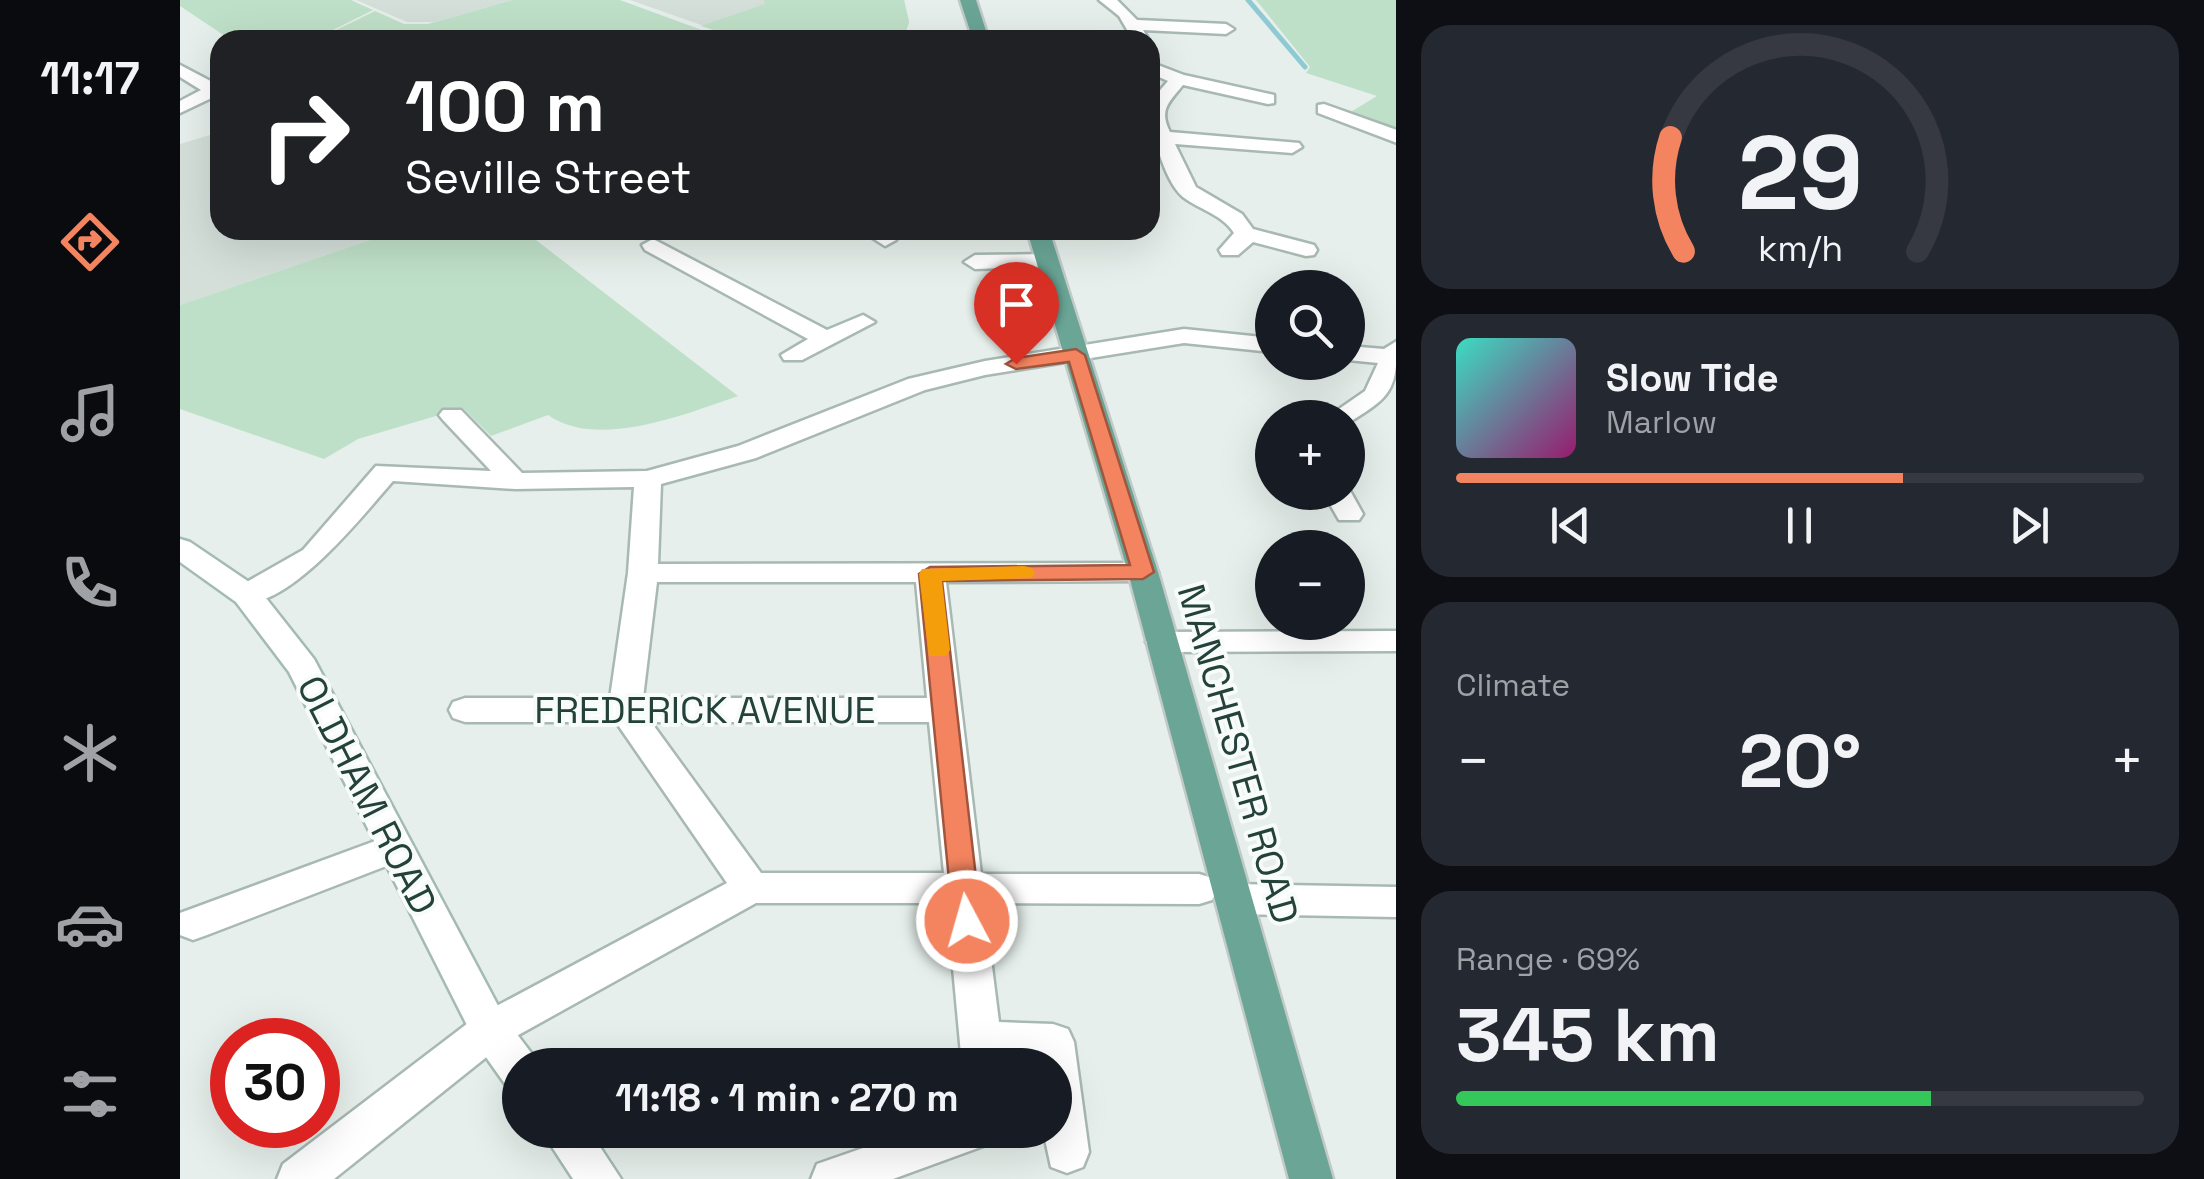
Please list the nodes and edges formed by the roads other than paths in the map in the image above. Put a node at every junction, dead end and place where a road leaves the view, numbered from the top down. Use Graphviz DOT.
graph roads {
  1 [pos="968,0"];
  2 [pos="1107,0"];
  3 [pos="1226,29"];
  4 [pos="977,30"];
  5 [pos="1135,30"];
  6 [pos="1160,32"];
  7 [pos="180,70"];
  8 [pos="1160,71"];
  9 [pos="1179,79"];
  10 [pos="210,86"];
  11 [pos="210,93"];
  12 [pos="1268,98"];
  13 [pos="1160,100"];
  14 [pos="180,108"];
  15 [pos="1324,110"];
  16 [pos="1160,131"];
  17 [pos="1396,136"];
  18 [pos="1163,138"];
  19 [pos="1292,148"];
  20 [pos="1041,240"];
  21 [pos="654,243"];
  22 [pos="1306,250"];
  23 [pos="974,262"];
  24 [pos="1048,262"];
  25 [pos="863,322"];
  26 [pos="826,339"];
  27 [pos="1255,343"];
  28 [pos="1365,353"];
  29 [pos="1395,354"];
  30 [pos="793,355"];
  31 [pos="1076,355"];
  32 [pos="1365,402"];
  33 [pos="452,415"];
  34 [pos="648,479"];
  35 [pos="515,481"];
  36 [pos="180,548"];
  37 [pos="643,572"];
  38 [pos="1143,572"];
  39 [pos="930,574"];
  40 [pos="247,595"];
  41 [pos="1396,641"];
  42 [pos="1162,642"];
  43 [pos="465,710"];
  44 [pos="626,710"];
  45 [pos="946,710"];
  46 [pos="394,848"];
  47 [pos="751,888"];
  48 [pos="963,888"];
  49 [pos="1217,894"];
  50 [pos="1396,902"];
  51 [pos="193,924"];
  52 [pos="490,1030"];
  53 [pos="503,1048"];
  54 [pos="983,1048"];
  55 [pos="1011,1048"];
  56 [pos="1054,1048"];
  57 [pos="576,1148"];
  58 [pos="922,1148"];
  59 [pos="1067,1148"];
  60 [pos="1068,1152"];
  61 [pos="299,1179"];
  62 [pos="599,1179"];
  63 [pos="833,1179"];
  64 [pos="1310,1179"];
  1 -- 4 [label="main road"];
  2 -- 5 [label="street"];
  3 -- 6 [label="street"];
  7 -- 10 [label="street"];
  8 -- 9 [label="street"];
  9 -- 12 [label="street"];
  9 -- 13 [label="street"];
  11 -- 14 [label="street"];
  15 -- 17 [label="street"];
  16 -- 18 [label="street"];
  18 -- 19 [label="street"];
  18 -- 22 [label="street"];
  20 -- 24 [label="main road, MANCHESTER ROAD"];
  21 -- 26 [label="street"];
  23 -- 24 [label="street"];
  24 -- 31 [label="main road, MANCHESTER ROAD"];
  25 -- 26 [label="street"];
  26 -- 30 [label="street"];
  27 -- 31 [label="street"];
  28 -- 29 [label="street"];
  29 -- 32 [label="street"];
  31 -- 34 [label="street"];
  31 -- 38 [label="main road, MANCHESTER ROAD"];
  33 -- 35 [label="street"];
  34 -- 35 [label="street"];
  34 -- 37 [label="street"];
  35 -- 40 [label="street"];
  36 -- 40 [label="street, OLDHAM ROAD"];
  37 -- 39 [label="street"];
  37 -- 44 [label="street"];
  38 -- 39 [label="street"];
  38 -- 42 [label="main road, MANCHESTER ROAD"];
  39 -- 45 [label="street"];
  40 -- 46 [label="street, OLDHAM ROAD"];
  41 -- 42 [label="street"];
  42 -- 49 [label="main road, MANCHESTER ROAD"];
  43 -- 44 [label="street, FREDERICK AVENUE"];
  44 -- 45 [label="street, FREDERICK AVENUE"];
  44 -- 47 [label="street"];
  45 -- 48 [label="street"];
  46 -- 51 [label="street"];
  46 -- 52 [label="street, OLDHAM ROAD"];
  47 -- 48 [label="street"];
  47 -- 52 [label="street"];
  48 -- 49 [label="street"];
  48 -- 54 [label="street"];
  49 -- 50 [label="street"];
  49 -- 64 [label="main road, MANCHESTER ROAD"];
  52 -- 53 [label="street, OLDHAM ROAD"];
  52 -- 61 [label="street"];
  55 -- 56 [label="street"];
  57 -- 62 [label="street"];
  58 -- 63 [label="street"];
  59 -- 60 [label="street"];
}
